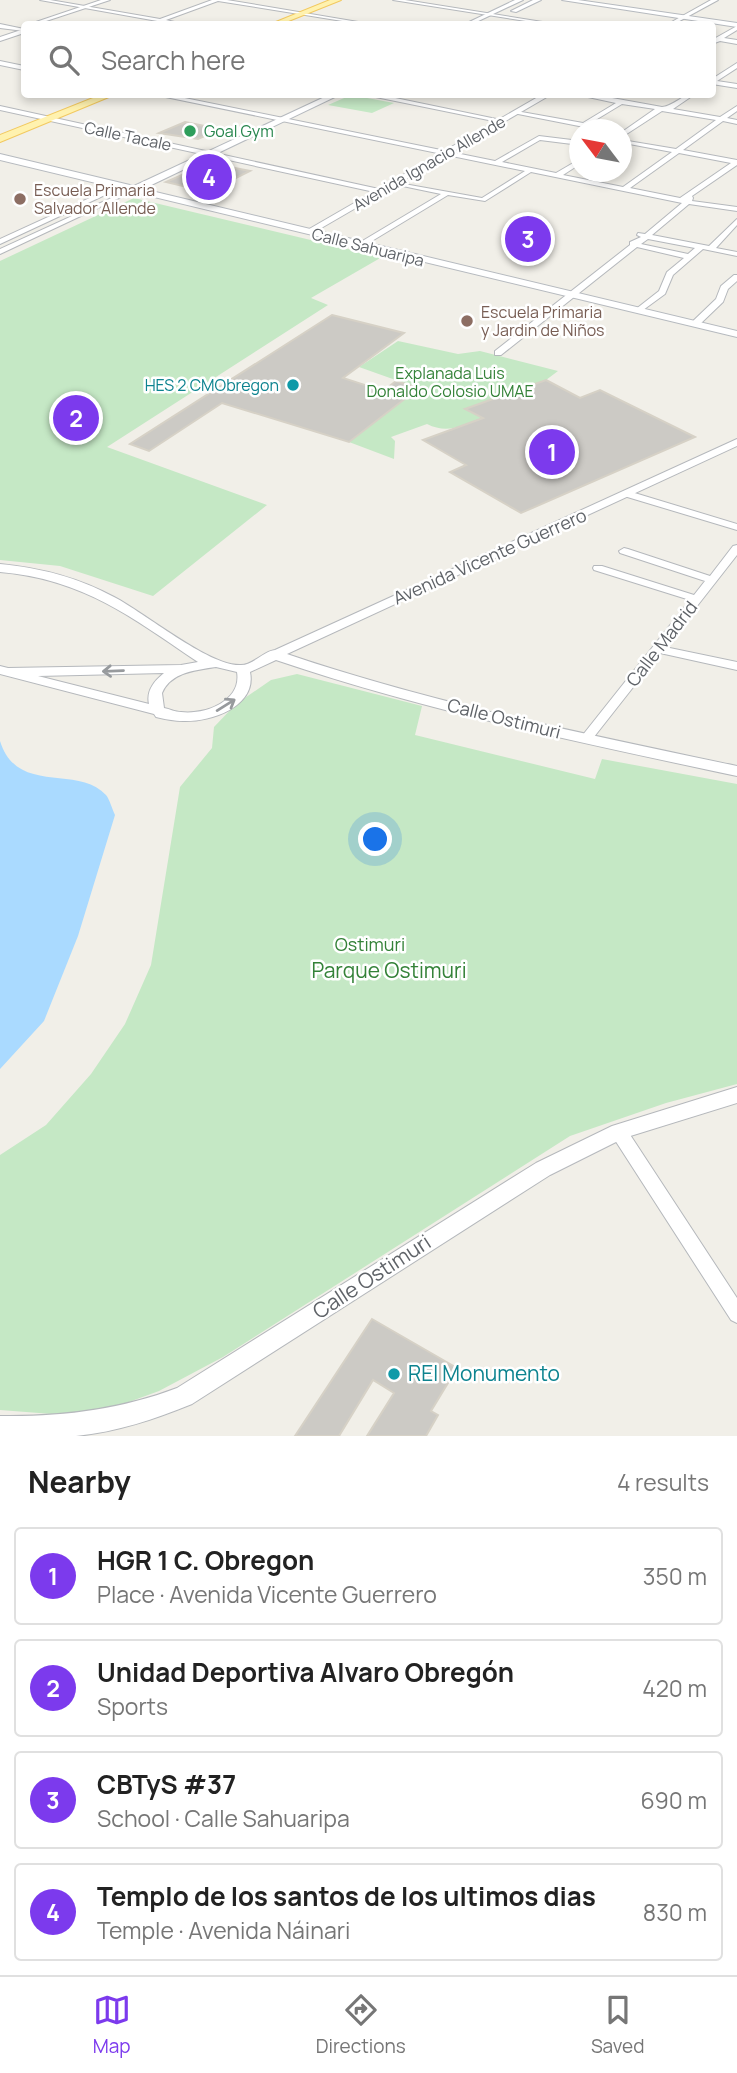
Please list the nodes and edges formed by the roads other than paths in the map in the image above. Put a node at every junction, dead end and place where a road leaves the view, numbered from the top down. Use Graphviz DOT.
graph roads {
  1 [pos="42,0"];
  2 [pos="107,0"];
  3 [pos="117,0"];
  4 [pos="218,0"];
  5 [pos="337,0"];
  6 [pos="349,0"];
  7 [pos="395,0"];
  8 [pos="520,0"];
  9 [pos="538,0"];
  10 [pos="565,0"];
  11 [pos="715,0"];
  12 [pos="88,8"];
  13 [pos="307,14"];
  14 [pos="489,15"];
  15 [pos="503,17"];
  16 [pos="684,17"];
  17 [pos="43,21"];
  18 [pos="52,21"];
  19 [pos="159,21"];
  20 [pos="285,21"];
  21 [pos="293,21"];
  22 [pos="349,21"];
  23 [pos="475,21"];
  24 [pos="493,21"];
  25 [pos="531,21"];
  26 [pos="677,21"];
  27 [pos="708,21"];
  28 [pos="716,22"];
  29 [pos="0,26"];
  30 [pos="737,26"];
  31 [pos="21,30"];
  32 [pos="21,31"];
  33 [pos="0,37"];
  34 [pos="719,39"];
  35 [pos="716,41"];
  36 [pos="737,42"];
  37 [pos="0,63"];
  38 [pos="737,65"];
  39 [pos="21,67"];
  40 [pos="716,79"];
  41 [pos="716,83"];
  42 [pos="737,86"];
  43 [pos="89,98"];
  44 [pos="101,98"];
  45 [pos="173,98"];
  46 [pos="308,98"];
  47 [pos="330,98"];
  48 [pos="385,98"];
  49 [pos="542,98"];
  50 [pos="598,98"];
  51 [pos="625,98"];
  52 [pos="686,98"];
  53 [pos="620,102"];
  54 [pos="0,108"];
  55 [pos="737,108"];
  56 [pos="660,109"];
  57 [pos="669,109"];
  58 [pos="516,113"];
  59 [pos="46,118"];
  60 [pos="266,118"];
  61 [pos="720,120"];
  62 [pos="282,121"];
  63 [pos="503,121"];
  64 [pos="737,122"];
  65 [pos="632,132"];
  66 [pos="0,133"];
  67 [pos="632,133"];
  68 [pos="0,139"];
  69 [pos="569,142"];
  70 [pos="632,142"];
  71 [pos="195,151"];
  72 [pos="676,151"];
  73 [pos="446,153"];
  74 [pos="211,154"];
  75 [pos="0,157"];
  76 [pos="737,162"];
  77 [pos="496,163"];
  78 [pos="569,168"];
  79 [pos="528,172"];
  80 [pos="559,174"];
  81 [pos="569,176"];
  82 [pos="597,182"];
  83 [pos="395,183"];
  84 [pos="118,187"];
  85 [pos="626,188"];
  86 [pos="133,190"];
  87 [pos="379,191"];
  88 [pos="446,194"];
  89 [pos="687,202"];
  90 [pos="737,209"];
  91 [pos="737,221"];
  92 [pos="308,232"];
  93 [pos="637,234"];
  94 [pos="647,236"];
  95 [pos="0,242"];
  96 [pos="625,243"];
  97 [pos="362,245"];
  98 [pos="635,245"];
  99 [pos="701,247"];
  100 [pos="711,248"];
  101 [pos="0,252"];
  102 [pos="737,254"];
  103 [pos="690,257"];
  104 [pos="737,277"];
  105 [pos="567,294"];
  106 [pos="639,311"];
  107 [pos="695,324"];
  108 [pos="737,334"];
  109 [pos="498,353"];
  110 [pos="737,443"];
  111 [pos="628,494"];
  112 [pos="737,527"];
  113 [pos="737,548"];
  114 [pos="624,551"];
  115 [pos="0,568"];
  116 [pos="598,568"];
  117 [pos="712,580"];
  118 [pos="697,599"];
  119 [pos="657,649"];
  120 [pos="273,654"];
  121 [pos="208,663"];
  122 [pos="737,666"];
  123 [pos="181,669"];
  124 [pos="243,670"];
  125 [pos="5,671"];
  126 [pos="161,714"];
  127 [pos="586,739"];
  128 [pos="737,771"];
  129 [pos="737,1095"];
  130 [pos="620,1132"];
  131 [pos="734,1306"];
  132 [pos="0,1427"];
  1 -- 12 [label="street"];
  2 -- 12 [label="street"];
  3 -- 12 [label="street"];
  4 -- 13 [label="street"];
  4 -- 19 [label="street"];
  5 -- 13 [label="main road"];
  6 -- 13 [label="main road"];
  7 -- 14 [label="street"];
  8 -- 14 [label="main road"];
  9 -- 15 [label="main road"];
  10 -- 16 [label="main road"];
  11 -- 16 [label="street"];
  12 -- 17 [label="street"];
  12 -- 18 [label="street"];
  12 -- 19 [label="street"];
  13 -- 20 [label="main road"];
  13 -- 21 [label="main road"];
  13 -- 22 [label="street"];
  14 -- 15 [label="street"];
  14 -- 23 [label="main road"];
  15 -- 24 [label="main road"];
  15 -- 25 [label="street"];
  16 -- 26 [label="street"];
  16 -- 27 [label="main road"];
  28 -- 30 [label="main road"];
  29 -- 31 [label="street"];
  30 -- 34 [label="street"];
  32 -- 33 [label="street"];
  34 -- 35 [label="street"];
  34 -- 36 [label="street"];
  37 -- 39 [label="street"];
  38 -- 40 [label="street"];
  41 -- 42 [label="street"];
  43 -- 59 [label="main road"];
  44 -- 59 [label="main road"];
  45 -- 60 [label="street"];
  46 -- 60 [label="main road"];
  47 -- 62 [label="main road"];
  48 -- 63 [label="street"];
  49 -- 58 [label="street, Avenida Ignacio Allende"];
  50 -- 53 [label="street"];
  51 -- 53 [label="street"];
  52 -- 57 [label="street"];
  53 -- 56 [label="street"];
  53 -- 58 [label="street"];
  54 -- 59 [label="street, Calle Tacale"];
  55 -- 61 [label="street"];
  56 -- 57 [label="street"];
  56 -- 65 [label="street"];
  57 -- 61 [label="street"];
  57 -- 67 [label="street"];
  58 -- 63 [label="street, Avenida Ignacio Allende"];
  59 -- 66 [label="main road"];
  59 -- 68 [label="main road"];
  59 -- 71 [label="street, Calle Tacale"];
  60 -- 62 [label="street"];
  60 -- 71 [label="main road"];
  61 -- 64 [label="street"];
  61 -- 72 [label="street"];
  62 -- 73 [label="street"];
  62 -- 74 [label="main road"];
  63 -- 73 [label="street, Avenida Ignacio Allende"];
  69 -- 77 [label="street"];
  70 -- 72 [label="street"];
  71 -- 74 [label="street, Calle Tacale"];
  71 -- 84 [label="main road"];
  72 -- 76 [label="street"];
  72 -- 85 [label="street"];
  73 -- 77 [label="street"];
  73 -- 83 [label="street, Avenida Ignacio Allende"];
  74 -- 86 [label="main road"];
  74 -- 87 [label="street, Calle Tacale"];
  75 -- 84 [label="main road, Calle Sahuaripa"];
  76 -- 89 [label="street"];
  77 -- 79 [label="street"];
  77 -- 80 [label="street"];
  78 -- 80 [label="street"];
  79 -- 88 [label="street"];
  79 -- 89 [label="street"];
  80 -- 81 [label="street"];
  82 -- 85 [label="street"];
  83 -- 87 [label="street, Avenida Ignacio Allende"];
  83 -- 88 [label="street"];
  84 -- 86 [label="main road, Calle Sahuaripa"];
  84 -- 95 [label="street"];
  85 -- 89 [label="street"];
  86 -- 92 [label="main road, Calle Sahuaripa"];
  86 -- 101 [label="street"];
  87 -- 92 [label="street, Avenida Ignacio Allende"];
  88 -- 97 [label="street"];
  89 -- 90 [label="street"];
  89 -- 93 [label="street"];
  89 -- 94 [label="street"];
  91 -- 100 [label="street"];
  92 -- 97 [label="main road, Calle Sahuaripa"];
  93 -- 94 [label="street"];
  93 -- 96 [label="street"];
  94 -- 98 [label="street"];
  94 -- 99 [label="street"];
  96 -- 98 [label="street"];
  96 -- 105 [label="street"];
  97 -- 105 [label="main road, Calle Sahuaripa"];
  98 -- 103 [label="street"];
  98 -- 105 [label="street"];
  99 -- 100 [label="street"];
  99 -- 103 [label="street"];
  100 -- 102 [label="street"];
  103 -- 106 [label="street"];
  104 -- 107 [label="street"];
  105 -- 106 [label="main road, Calle Sahuaripa"];
  105 -- 109 [label="street"];
  106 -- 107 [label="main road, Calle Sahuaripa"];
  107 -- 108 [label="main road, Calle Sahuaripa"];
  110 -- 111 [label="street, Avenida Vicente Guerrero"];
  111 -- 112 [label="street"];
  111 -- 120 [label="street, Avenida Vicente Guerrero"];
  113 -- 117 [label="street, Calle Madrid"];
  114 -- 117 [label="street"];
  115 -- 121 [label="street"];
  116 -- 118 [label="street"];
  117 -- 118 [label="street, Calle Madrid"];
  118 -- 119 [label="street, Calle Madrid"];
  119 -- 122 [label="street"];
  119 -- 127 [label="street, Calle Madrid"];
  120 -- 124 [label="street, Avenida Vicente Guerrero"];
  120 -- 127 [label="street, Calle Ostimuri"];
  121 -- 123 [label="street"];
  121 -- 124 [label="street"];
  123 -- 125 [label="street, one-way"];
  123 -- 126 [label="street"];
  126 -- 124 [label="street, one-way"];
  125 -- 126 [label="street"];
  127 -- 128 [label="street, Calle Ostimuri"];
  129 -- 130 [label="street, Calle Ostimuri"];
  130 -- 131 [label="street"];
  130 -- 132 [label="street, Calle Ostimuri"];
}
